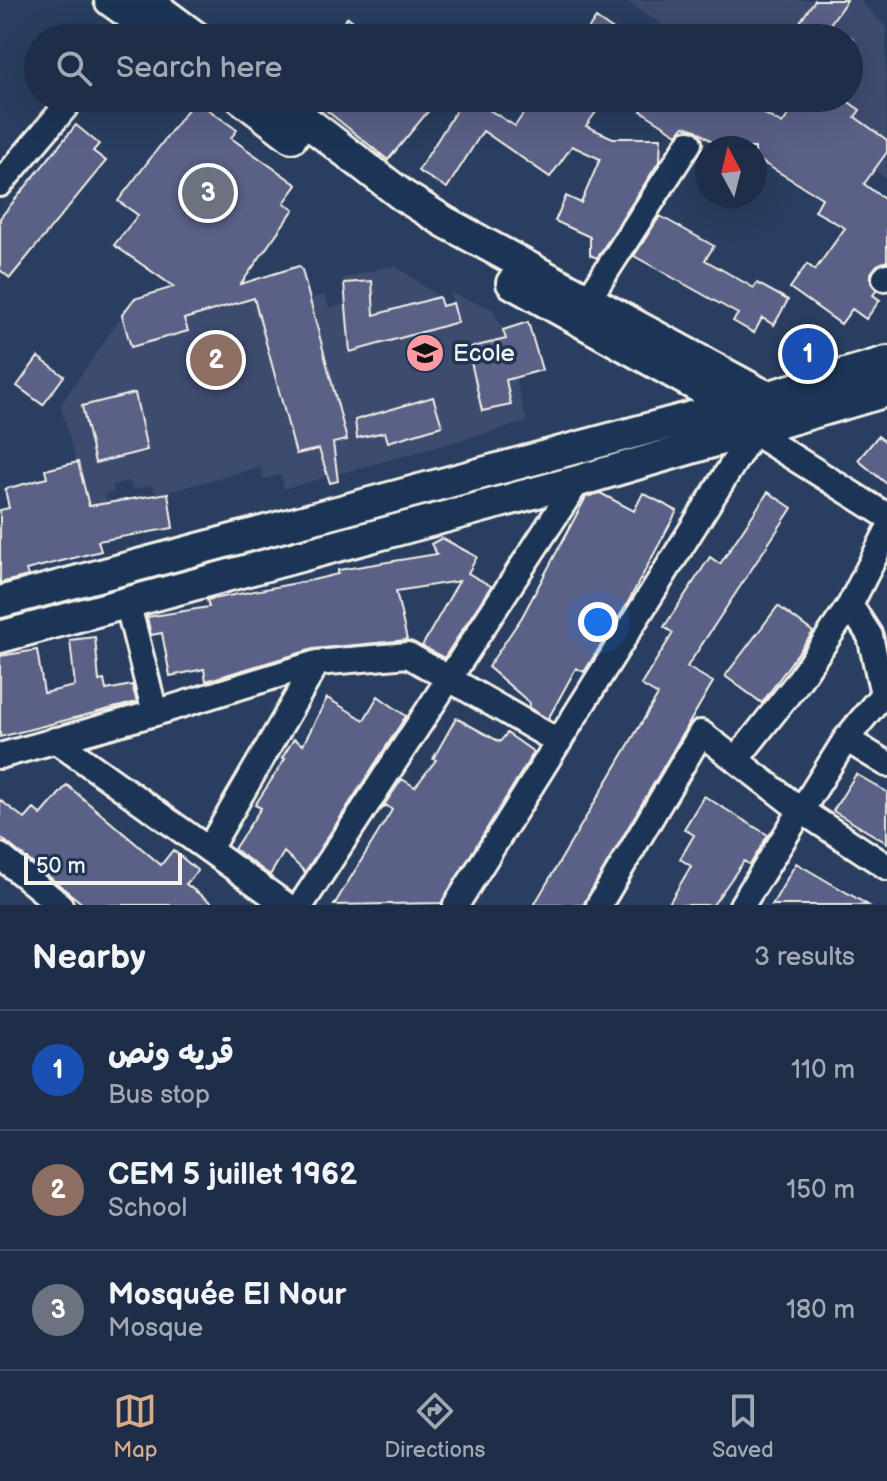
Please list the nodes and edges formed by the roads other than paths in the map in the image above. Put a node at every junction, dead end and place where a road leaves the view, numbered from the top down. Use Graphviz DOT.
graph roads {
  1 [pos="110,0"];
  2 [pos="143,24"];
  3 [pos="61,112"];
  4 [pos="260,112"];
  5 [pos="294,112"];
  6 [pos="689,143"];
  7 [pos="0,184"];
  8 [pos="587,301"];
  9 [pos="887,362"];
  10 [pos="887,391"];
  11 [pos="767,397"];
  12 [pos="733,406"];
  13 [pos="753,432"];
  14 [pos="578,481"];
  15 [pos="887,516"];
  16 [pos="887,532"];
  17 [pos="0,602"];
  18 [pos="128,605"];
  19 [pos="850,605"];
  20 [pos="0,637"];
  21 [pos="317,663"];
  22 [pos="450,677"];
  23 [pos="155,713"];
  24 [pos="846,739"];
  25 [pos="55,740"];
  26 [pos="559,742"];
  27 [pos="0,756"];
  28 [pos="736,760"];
  29 [pos="887,764"];
  30 [pos="802,811"];
  31 [pos="209,849"];
  32 [pos="0,856"];
  33 [pos="887,867"];
  34 [pos="53,903"];
  35 [pos="286,905"];
  36 [pos="301,905"];
  37 [pos="456,905"];
  38 [pos="599,905"];
  39 [pos="742,905"];
  1 -- 2 [label="street"];
  3 -- 7 [label="street"];
  4 -- 12 [label="street"];
  5 -- 8 [label="street"];
  6 -- 8 [label="street"];
  8 -- 11 [label="street"];
  9 -- 11 [label="street"];
  10 -- 13 [label="street"];
  11 -- 12 [label="street"];
  11 -- 13 [label="street"];
  12 -- 13 [label="street"];
  12 -- 17 [label="street"];
  13 -- 14 [label="street"];
  13 -- 15 [label="street"];
  13 -- 26 [label="street"];
  14 -- 18 [label="street"];
  14 -- 22 [label="street"];
  16 -- 19 [label="street"];
  18 -- 20 [label="street"];
  18 -- 23 [label="street"];
  19 -- 24 [label="street"];
  19 -- 28 [label="street"];
  21 -- 22 [label="street"];
  21 -- 23 [label="street"];
  21 -- 31 [label="street"];
  22 -- 26 [label="street"];
  22 -- 36 [label="street"];
  23 -- 25 [label="street"];
  24 -- 29 [label="street"];
  24 -- 30 [label="street"];
  25 -- 27 [label="street"];
  25 -- 31 [label="street"];
  26 -- 37 [label="street"];
  28 -- 30 [label="street"];
  28 -- 38 [label="street"];
  30 -- 33 [label="street"];
  30 -- 39 [label="street"];
  31 -- 35 [label="street"];
  32 -- 34 [label="street"];
}
